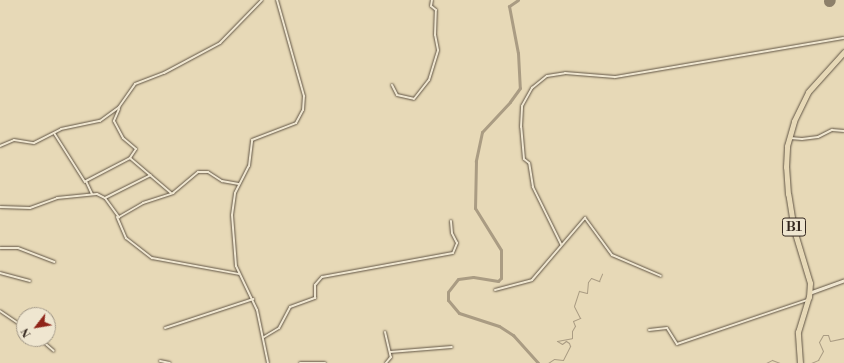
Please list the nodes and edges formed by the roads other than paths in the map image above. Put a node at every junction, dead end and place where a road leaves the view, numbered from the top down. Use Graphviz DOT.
graph roads {
  1 [pos="262,0"];
  2 [pos="277,0"];
  3 [pos="432,0"];
  4 [pos="844,38"];
  5 [pos="844,52"];
  6 [pos="392,85"];
  7 [pos="121,104"];
  8 [pos="844,131"];
  9 [pos="54,133"];
  10 [pos="789,137"];
  11 [pos="0,146"];
  12 [pos="130,158"];
  13 [pos="151,175"];
  14 [pos="85,183"];
  15 [pos="233,184"];
  16 [pos="239,184"];
  17 [pos="237,188"];
  18 [pos="171,193"];
  19 [pos="93,194"];
  20 [pos="104,198"];
  21 [pos="0,207"];
  22 [pos="117,217"];
  23 [pos="452,221"];
  24 [pos="561,244"];
  25 [pos="0,248"];
  26 [pos="54,262"];
  27 [pos="0,273"];
  28 [pos="239,274"];
  29 [pos="661,276"];
  30 [pos="30,280"];
  31 [pos="844,280"];
  32 [pos="495,290"];
  33 [pos="809,293"];
  34 [pos="253,299"];
  35 [pos="808,300"];
  36 [pos="0,311"];
  37 [pos="16,322"];
  38 [pos="165,328"];
  39 [pos="649,330"];
  40 [pos="385,332"];
  41 [pos="264,337"];
  42 [pos="49,347"];
  43 [pos="452,347"];
  44 [pos="54,351"];
  45 [pos="390,352"];
  46 [pos="160,361"];
  47 [pos="170,363"];
  48 [pos="268,363"];
  49 [pos="300,363"];
  50 [pos="326,363"];
  51 [pos="386,363"];
  52 [pos="800,363"];
  1 -- 7 [label="street"];
  2 -- 16 [label="street"];
  3 -- 6 [label="street"];
  4 -- 24 [label="street"];
  5 -- 10 [label="highway, B1"];
  7 -- 9 [label="street"];
  7 -- 12 [label="street"];
  8 -- 10 [label="street"];
  9 -- 11 [label="street"];
  9 -- 14 [label="street"];
  10 -- 33 [label="highway, B1"];
  12 -- 13 [label="street"];
  12 -- 14 [label="street"];
  13 -- 18 [label="street"];
  13 -- 20 [label="street"];
  14 -- 19 [label="street"];
  15 -- 16 [label="street"];
  15 -- 17 [label="street"];
  15 -- 18 [label="street"];
  16 -- 17 [label="street"];
  17 -- 28 [label="street"];
  18 -- 22 [label="street"];
  19 -- 20 [label="street"];
  19 -- 21 [label="street"];
  20 -- 22 [label="street"];
  22 -- 28 [label="street"];
  23 -- 41 [label="street"];
  24 -- 29 [label="street"];
  24 -- 32 [label="street"];
  25 -- 26 [label="street"];
  27 -- 30 [label="street"];
  28 -- 34 [label="street"];
  31 -- 33 [label="street"];
  33 -- 35 [label="highway, B1"];
  34 -- 38 [label="street"];
  34 -- 41 [label="street"];
  35 -- 39 [label="street"];
  35 -- 52 [label="highway, B1"];
  36 -- 37 [label="street"];
  40 -- 45 [label="street"];
  41 -- 48 [label="street"];
  42 -- 44 [label="street"];
  43 -- 45 [label="street"];
  45 -- 51 [label="street"];
  46 -- 47 [label="street"];
  49 -- 50 [label="street"];
}
